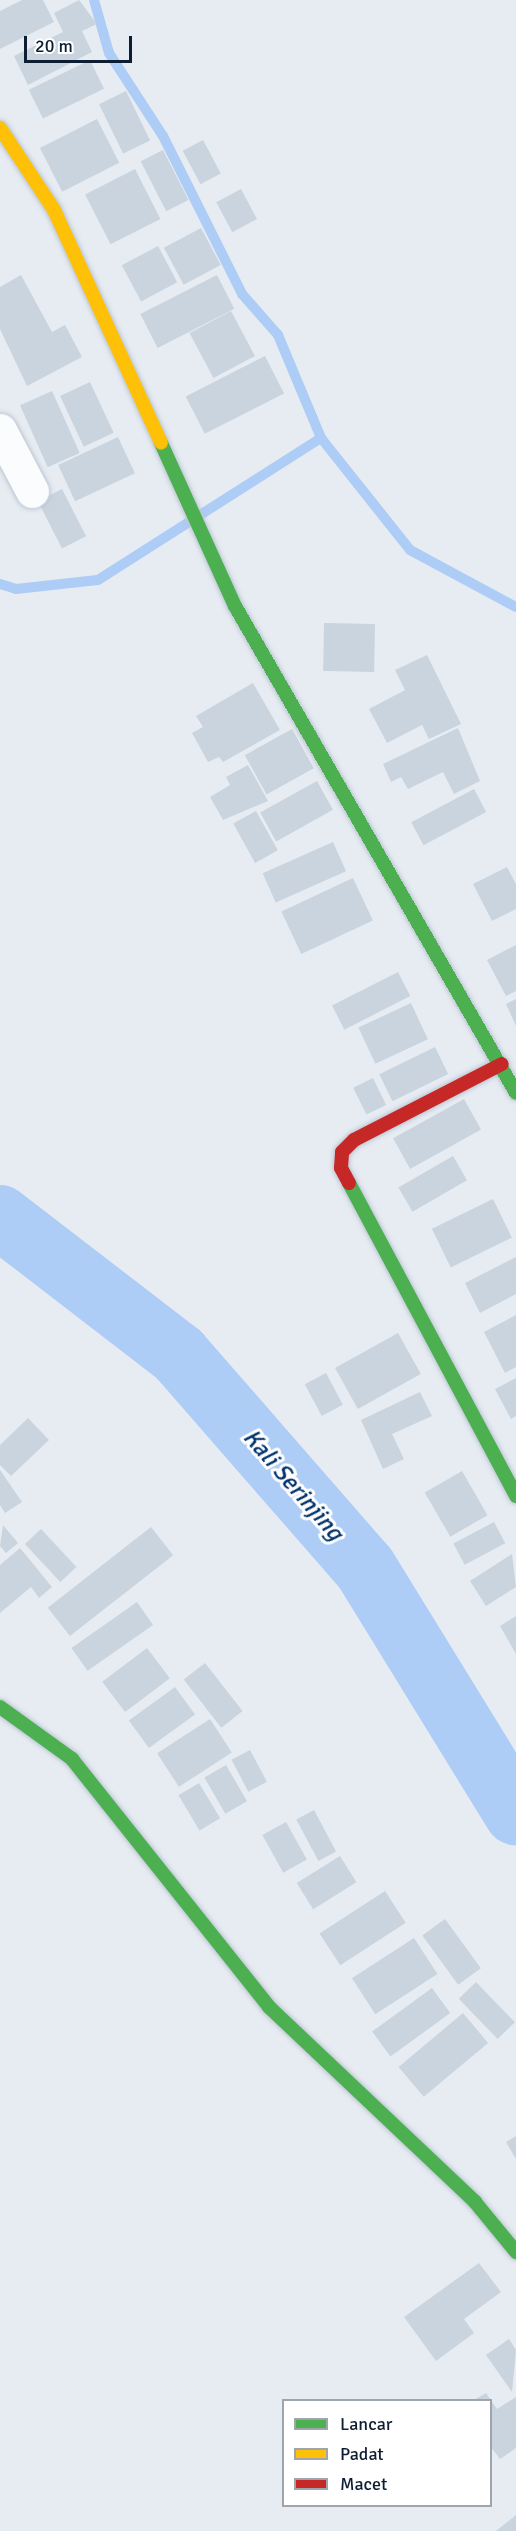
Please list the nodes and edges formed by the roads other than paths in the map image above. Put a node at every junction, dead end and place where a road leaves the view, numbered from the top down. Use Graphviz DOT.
graph roads {
  1 [pos="0,128"];
  2 [pos="0,430"];
  3 [pos="32,491"];
  4 [pos="502,1064"];
  5 [pos="516,1092"];
  6 [pos="516,1497"];
  7 [pos="0,1707"];
  8 [pos="516,2252"];
  1 -- 4 [label="street"];
  2 -- 3 [label="street"];
  4 -- 5 [label="street"];
  4 -- 6 [label="street"];
  7 -- 8 [label="street"];
}
